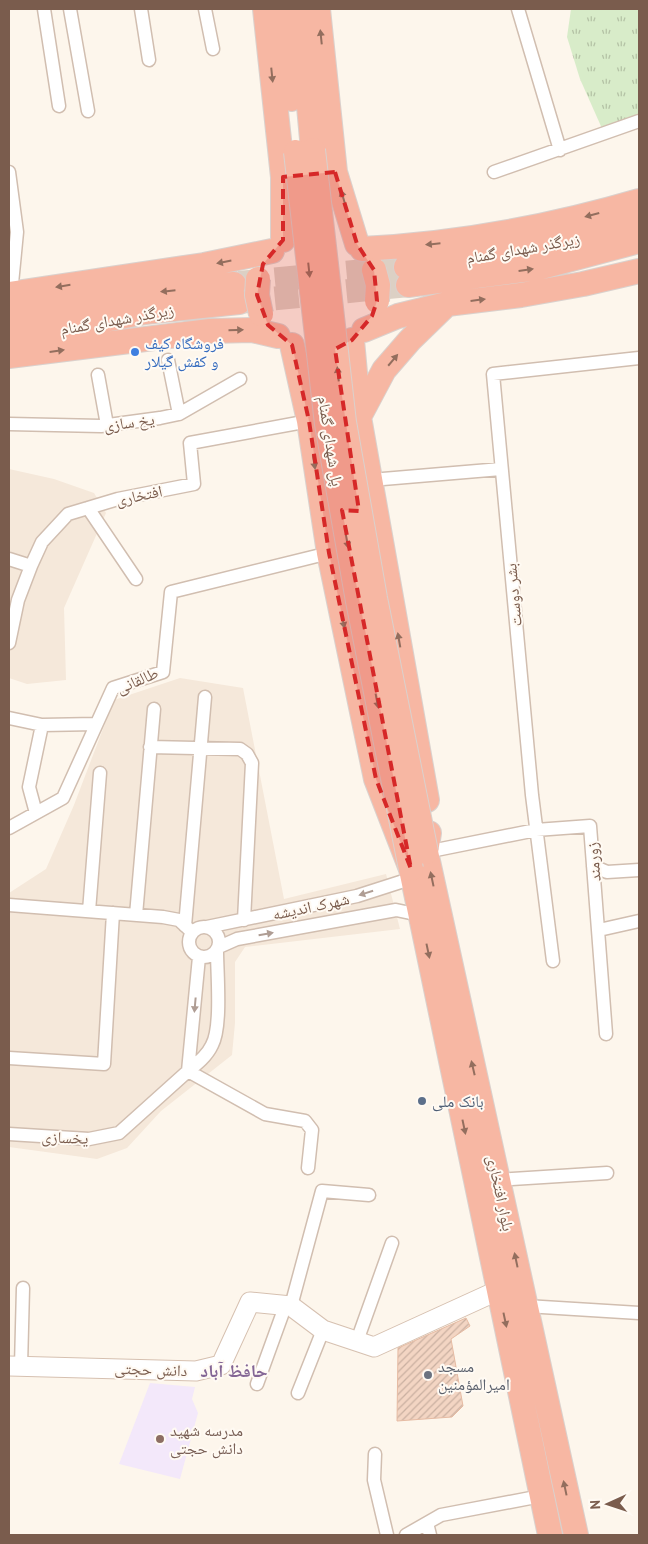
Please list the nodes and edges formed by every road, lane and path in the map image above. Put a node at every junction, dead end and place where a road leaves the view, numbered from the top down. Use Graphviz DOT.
graph roads {
  1 [pos="44,9"];
  2 [pos="70,9"];
  3 [pos="141,9"];
  4 [pos="205,9"];
  5 [pos="265,9"];
  6 [pos="282,9"];
  7 [pos="300,9"];
  8 [pos="318,9"];
  9 [pos="518,9"];
  10 [pos="213,49"];
  11 [pos="149,60"];
  12 [pos="59,106"];
  13 [pos="88,111"];
  14 [pos="639,121"];
  15 [pos="560,150"];
  16 [pos="9,172"];
  17 [pos="335,172"];
  18 [pos="494,172"];
  19 [pos="283,178"];
  20 [pos="639,201"];
  21 [pos="639,224"];
  22 [pos="639,241"];
  23 [pos="277,246"];
  24 [pos="359,246"];
  25 [pos="639,271"];
  26 [pos="10,301"];
  27 [pos="447,304"];
  28 [pos="358,335"];
  29 [pos="17,338"];
  30 [pos="285,341"];
  31 [pos="9,356"];
  32 [pos="639,358"];
  33 [pos="168,360"];
  34 [pos="98,375"];
  35 [pos="240,379"];
  36 [pos="179,414"];
  37 [pos="359,417"];
  38 [pos="308,421"];
  39 [pos="9,424"];
  40 [pos="107,425"];
  41 [pos="501,469"];
  42 [pos="371,480"];
  43 [pos="88,508"];
  44 [pos="380,527"];
  45 [pos="325,528"];
  46 [pos="329,553"];
  47 [pos="9,559"];
  48 [pos="31,566"];
  49 [pos="136,579"];
  50 [pos="9,644"];
  51 [pos="205,697"];
  52 [pos="154,709"];
  53 [pos="9,718"];
  54 [pos="96,724"];
  55 [pos="42,725"];
  56 [pos="150,747"];
  57 [pos="200,748"];
  58 [pos="100,773"];
  59 [pos="36,813"];
  60 [pos="9,828"];
  61 [pos="536,830"];
  62 [pos="416,866"];
  63 [pos="593,866"];
  64 [pos="639,870"];
  65 [pos="9,905"];
  66 [pos="294,910"];
  67 [pos="89,911"];
  68 [pos="113,913"];
  69 [pos="136,915"];
  70 [pos="420,915"];
  71 [pos="244,920"];
  72 [pos="639,921"];
  73 [pos="207,927"];
  74 [pos="298,928"];
  75 [pos="189,929"];
  76 [pos="599,930"];
  77 [pos="218,949"];
  78 [pos="199,957"];
  79 [pos="553,962"];
  80 [pos="606,1034"];
  81 [pos="9,1058"];
  82 [pos="188,1072"];
  83 [pos="9,1134"];
  84 [pos="308,1168"];
  85 [pos="607,1173"];
  86 [pos="498,1180"];
  87 [pos="368,1195"];
  88 [pos="392,1243"];
  89 [pos="23,1288"];
  90 [pos="499,1290"];
  91 [pos="288,1305"];
  92 [pos="526,1306"];
  93 [pos="639,1314"];
  94 [pos="323,1330"];
  95 [pos="358,1341"];
  96 [pos="15,1366"];
  97 [pos="257,1384"];
  98 [pos="298,1393"];
  99 [pos="375,1454"];
  100 [pos="542,1496"];
  101 [pos="429,1529"];
  102 [pos="387,1535"];
  103 [pos="406,1535"];
  104 [pos="550,1535"];
  105 [pos="576,1535"];
  1 -- 12 [label="street"];
  2 -- 13 [label="street"];
  3 -- 11 [label="street"];
  4 -- 10 [label="street"];
  5 -- 19 [label="highway, one-way"];
  6 -- 62 [label="highway, پل شهدای گمنام, one-way, bridge"];
  62 -- 7 [label="highway, پل شهدای گمنام, one-way, bridge"];
  17 -- 8 [label="highway, one-way"];
  9 -- 15 [label="street"];
  14 -- 15 [label="street"];
  15 -- 18 [label="street"];
  16 -- 26 [label="street"];
  17 -- 19 [label="highway"];
  24 -- 17 [label="highway, one-way"];
  19 -- 23 [label="highway"];
  20 -- 24 [label="highway, one-way"];
  21 -- 22 [label="highway, زیرگذر شهدای گمنام, one-way"];
  23 -- 24 [label="highway"];
  23 -- 26 [label="highway, one-way"];
  23 -- 30 [label="highway, bridge"];
  24 -- 28 [label="highway, bridge"];
  27 -- 25 [label="highway, one-way"];
  29 -- 26 [label="highway, زیرگذر شهدای گمنام, one-way"];
  27 -- 28 [label="highway"];
  37 -- 27 [label="highway, one-way"];
  28 -- 30 [label="highway"];
  28 -- 37 [label="highway"];
  31 -- 30 [label="highway, one-way"];
  30 -- 38 [label="highway"];
  32 -- 41 [label="street, بشر دوست"];
  33 -- 36 [label="street"];
  34 -- 40 [label="street"];
  35 -- 36 [label="street, یخ سازی"];
  36 -- 40 [label="street, یخ سازی"];
  37 -- 38 [label="highway"];
  37 -- 42 [label="highway"];
  38 -- 43 [label="street, افتخاری"];
  38 -- 45 [label="highway, one-way"];
  39 -- 40 [label="street, یخ سازی"];
  41 -- 42 [label="street"];
  41 -- 61 [label="street, بشر دوست"];
  42 -- 44 [label="highway"];
  43 -- 48 [label="street, افتخاری"];
  43 -- 49 [label="street"];
  44 -- 45 [label="highway"];
  62 -- 44 [label="highway, one-way"];
  45 -- 46 [label="highway"];
  46 -- 54 [label="street, طالقانی"];
  46 -- 62 [label="highway, one-way"];
  47 -- 48 [label="street"];
  48 -- 50 [label="street, افتخاری"];
  51 -- 57 [label="street"];
  52 -- 56 [label="street"];
  53 -- 55 [label="street"];
  54 -- 55 [label="street"];
  54 -- 59 [label="street, طالقانی"];
  55 -- 59 [label="street"];
  56 -- 57 [label="street"];
  56 -- 69 [label="street"];
  57 -- 71 [label="street"];
  57 -- 75 [label="street"];
  58 -- 67 [label="street"];
  59 -- 60 [label="street, طالقانی"];
  61 -- 62 [label="street, زورمند"];
  61 -- 63 [label="street, زورمند"];
  61 -- 79 [label="street, بشر دوست"];
  62 -- 66 [label="street, شهرک اندیشه, one-way"];
  62 -- 70 [label="highway, بلوار افتخاری"];
  86 -- 62 [label="highway, بلوار افتخاری, one-way"];
  63 -- 64 [label="street"];
  63 -- 76 [label="street, زورمند"];
  65 -- 67 [label="street"];
  66 -- 71 [label="street, شهرک اندیشه"];
  66 -- 74 [label="street"];
  67 -- 68 [label="street"];
  68 -- 69 [label="street"];
  68 -- 81 [label="street"];
  69 -- 75 [label="street"];
  70 -- 74 [label="street, شهرک اندیشه"];
  70 -- 90 [label="highway, بلوار افتخاری, one-way"];
  71 -- 73 [label="street, شهرک اندیشه"];
  72 -- 76 [label="street"];
  73 -- 75 [label="street"];
  73 -- 77 [label="street"];
  77 -- 74 [label="street, شهرک اندیشه, one-way"];
  75 -- 78 [label="street"];
  76 -- 80 [label="street, زورمند"];
  77 -- 78 [label="street"];
  77 -- 82 [label="street, یخسازی"];
  78 -- 82 [label="street, one-way"];
  82 -- 83 [label="street, یخسازی"];
  82 -- 84 [label="street"];
  85 -- 86 [label="street"];
  92 -- 86 [label="highway, بلوار افتخاری, one-way"];
  87 -- 91 [label="street"];
  88 -- 95 [label="street"];
  89 -- 96 [label="street"];
  90 -- 95 [label="street"];
  90 -- 100 [label="highway, بلوار افتخاری, one-way"];
  91 -- 94 [label="street"];
  91 -- 96 [label="street, دانش حجتی"];
  91 -- 97 [label="street"];
  92 -- 93 [label="street"];
  105 -- 92 [label="highway, بلوار افتخاری, one-way"];
  94 -- 95 [label="street"];
  94 -- 98 [label="street"];
  99 -- 102 [label="street"];
  100 -- 101 [label="street"];
  100 -- 104 [label="highway, بلوار افتخاری"];
  101 -- 103 [label="street"];
}
